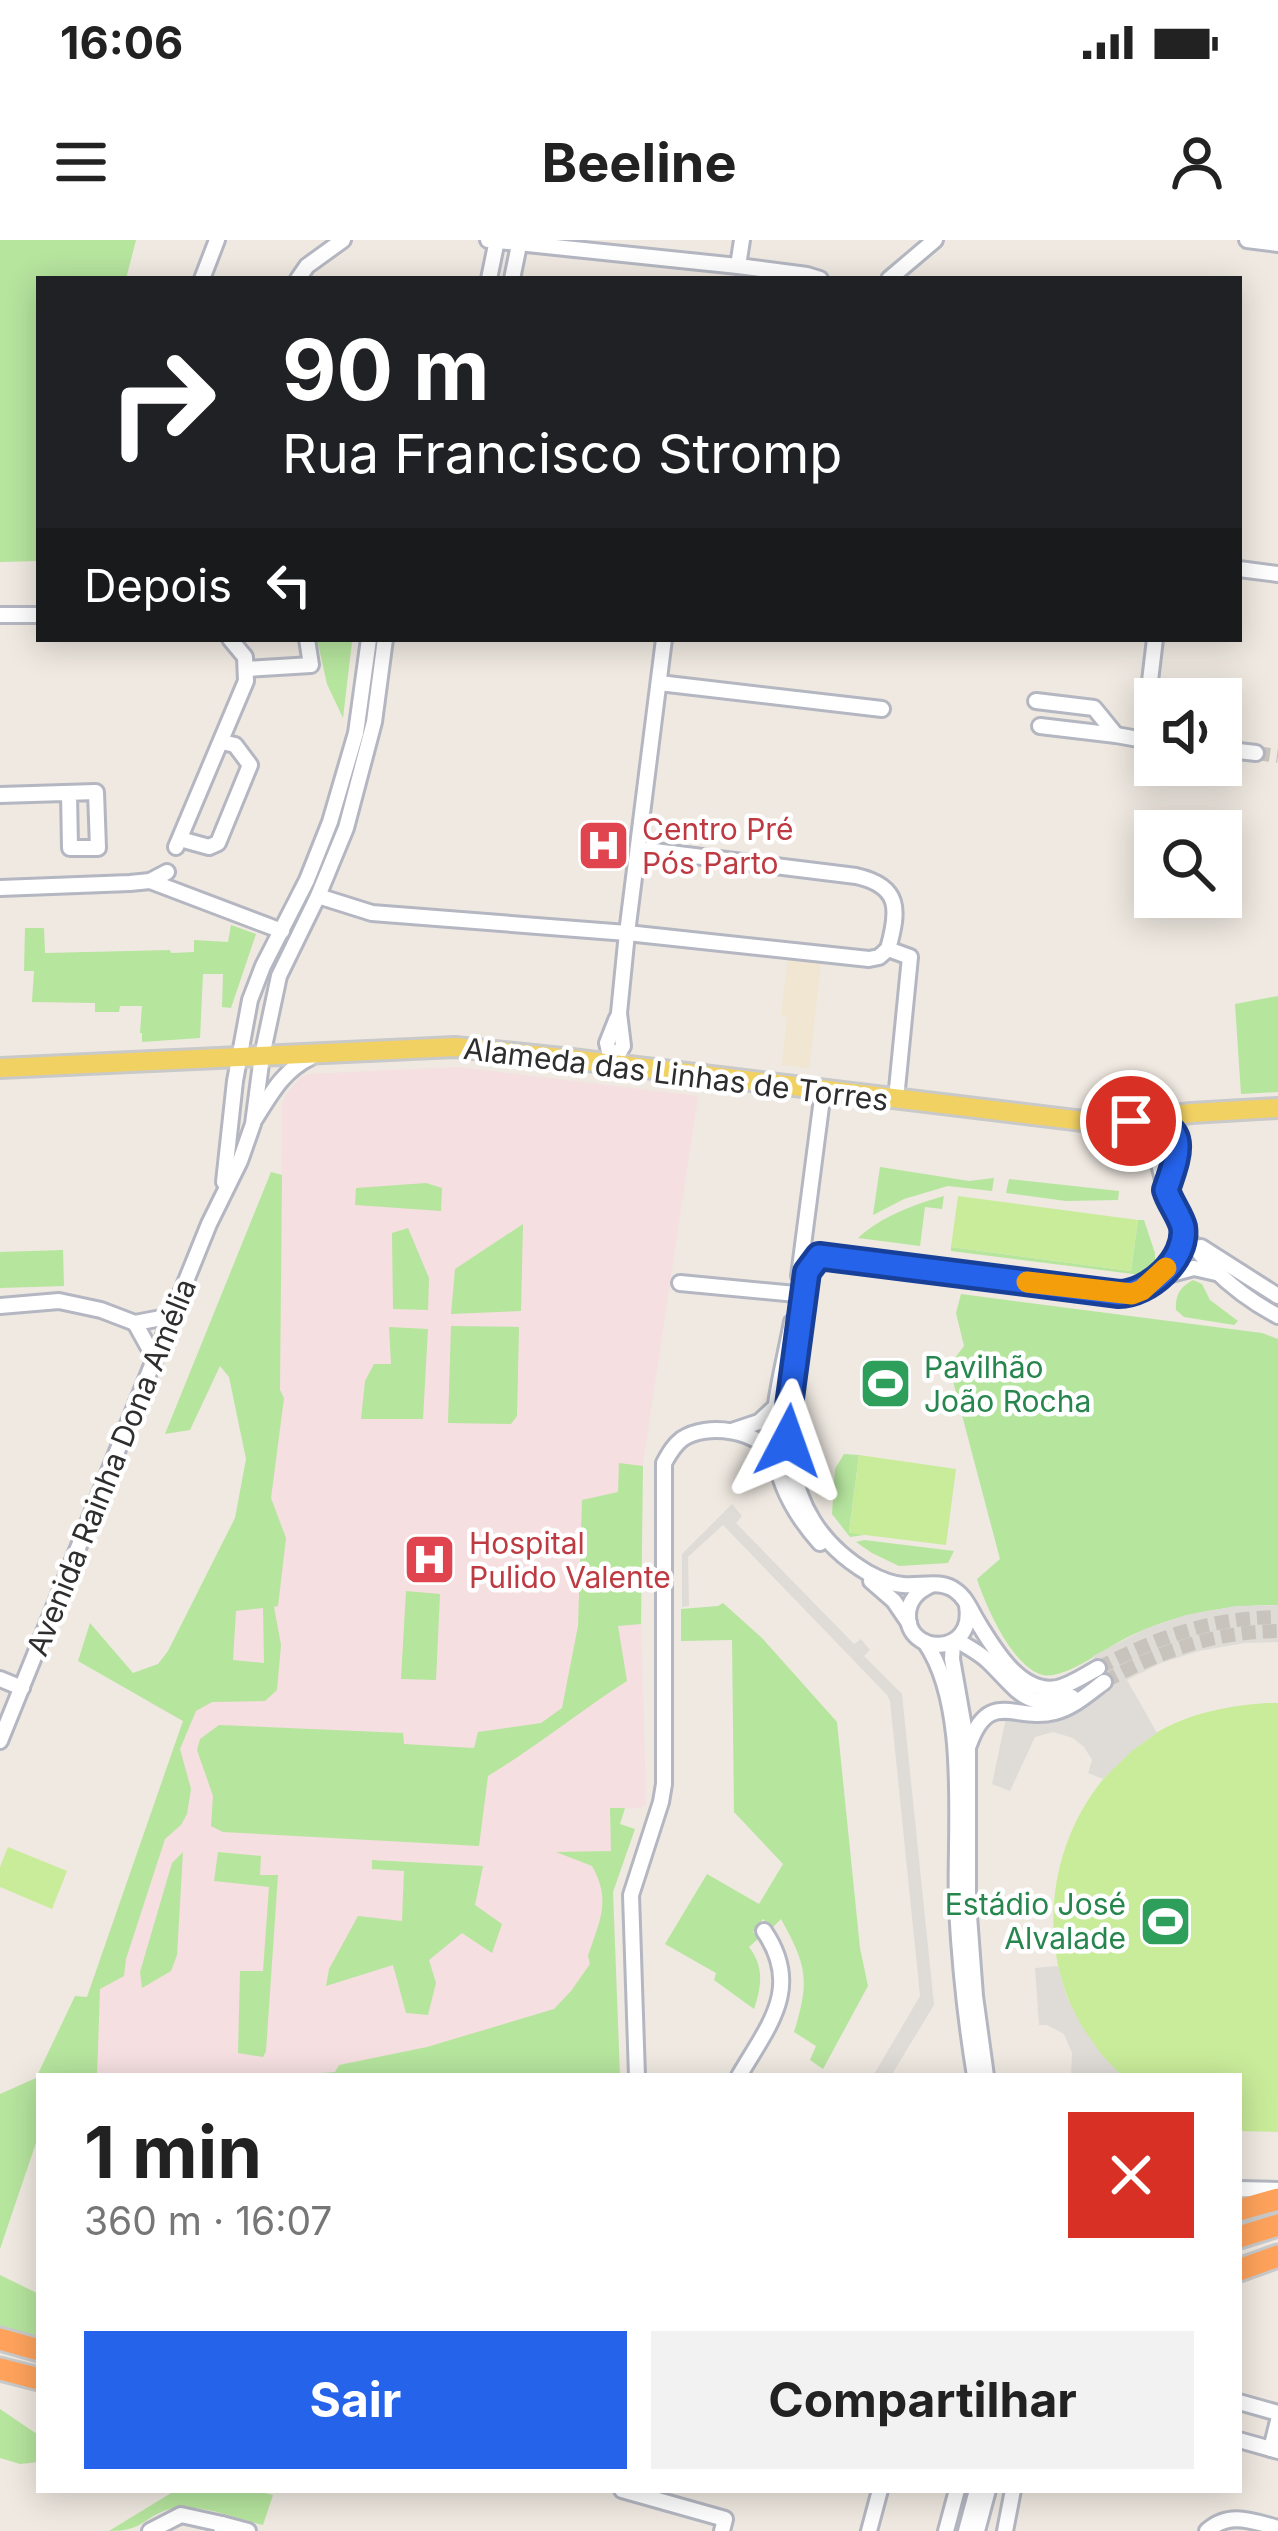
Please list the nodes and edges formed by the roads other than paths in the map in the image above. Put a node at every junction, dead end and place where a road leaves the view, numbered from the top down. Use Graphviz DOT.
graph roads {
  1 [pos="218,240"];
  2 [pos="343,240"];
  3 [pos="494,240"];
  4 [pos="742,240"];
  5 [pos="934,240"];
  6 [pos="1247,240"];
  7 [pos="519,242"];
  8 [pos="1278,244"];
  9 [pos="738,266"];
  10 [pos="203,276"];
  11 [pos="300,276"];
  12 [pos="489,276"];
  13 [pos="513,276"];
  14 [pos="812,276"];
  15 [pos="892,276"];
  16 [pos="1242,569"];
  17 [pos="1278,574"];
  18 [pos="36,614"];
  19 [pos="0,615"];
  20 [pos="232,642"];
  21 [pos="308,642"];
  22 [pos="369,642"];
  23 [pos="385,642"];
  24 [pos="664,642"];
  25 [pos="1155,642"];
  26 [pos="246,668"];
  27 [pos="1153,678"];
  28 [pos="659,682"];
  29 [pos="1036,701"];
  30 [pos="882,710"];
  31 [pos="1040,726"];
  32 [pos="1116,735"];
  33 [pos="1134,738"];
  34 [pos="222,742"];
  35 [pos="1242,751"];
  36 [pos="1256,753"];
  37 [pos="69,793"];
  38 [pos="0,795"];
  39 [pos="638,849"];
  40 [pos="167,872"];
  41 [pos="149,881"];
  42 [pos="0,888"];
  43 [pos="318,896"];
  44 [pos="282,931"];
  45 [pos="627,933"];
  46 [pos="888,949"];
  47 [pos="322,1052"];
  48 [pos="262,1056"];
  49 [pos="238,1058"];
  50 [pos="612,1064"];
  51 [pos="0,1068"];
  52 [pos="823,1090"];
  53 [pos="896,1099"];
  54 [pos="1278,1108"];
  55 [pos="1131,1121"];
  56 [pos="253,1124"];
  57 [pos="1166,1190"];
  58 [pos="223,1193"];
  59 [pos="807,1225"];
  60 [pos="1183,1227"];
  61 [pos="1193,1241"];
  62 [pos="832,1255"];
  63 [pos="1216,1274"];
  64 [pos="1159,1278"];
  65 [pos="680,1283"];
  66 [pos="796,1294"];
  67 [pos="1278,1296"];
  68 [pos="0,1306"];
  69 [pos="172,1316"];
  70 [pos="1278,1316"];
  71 [pos="136,1323"];
  72 [pos="155,1360"];
  73 [pos="773,1409"];
  74 [pos="755,1424"];
  75 [pos="772,1427"];
  76 [pos="732,1431"];
  77 [pos="774,1456"];
  78 [pos="790,1463"];
  79 [pos="933,1584"];
  80 [pos="965,1600"];
  81 [pos="909,1623"];
  82 [pos="954,1641"];
  83 [pos="925,1642"];
  84 [pos="0,1679"];
  85 [pos="1098,1680"];
  86 [pos="22,1688"];
  87 [pos="0,1741"];
  88 [pos="968,1750"];
  89 [pos="764,1931"];
  90 [pos="972,2055"];
  91 [pos="637,2073"];
  92 [pos="741,2073"];
  93 [pos="966,2073"];
  94 [pos="975,2073"];
  95 [pos="986,2073"];
  96 [pos="1242,2188"];
  97 [pos="1278,2194"];
  98 [pos="1242,2209"];
  99 [pos="1278,2225"];
  100 [pos="1242,2236"];
  101 [pos="1278,2245"];
  102 [pos="1242,2254"];
  103 [pos="1278,2256"];
  104 [pos="1242,2269"];
  105 [pos="0,2339"];
  106 [pos="36,2349"];
  107 [pos="0,2369"];
  108 [pos="36,2378"];
  109 [pos="1242,2403"];
  110 [pos="1278,2417"];
  111 [pos="1242,2441"];
  112 [pos="1274,2450"];
  113 [pos="633,2493"];
  114 [pos="879,2493"];
  115 [pos="955,2493"];
  116 [pos="976,2493"];
  117 [pos="987,2493"];
  118 [pos="1012,2493"];
  119 [pos="221,2527"];
  120 [pos="1278,2528"];
  121 [pos="150,2531"];
  122 [pos="248,2531"];
  123 [pos="722,2531"];
  124 [pos="869,2531"];
  125 [pos="946,2531"];
  126 [pos="966,2531"];
  127 [pos="977,2531"];
  128 [pos="1005,2531"];
  129 [pos="1207,2531"];
  1 -- 10 [label="street"];
  2 -- 11 [label="street"];
  3 -- 7 [label="street"];
  3 -- 12 [label="street"];
  4 -- 9 [label="street"];
  5 -- 15 [label="street"];
  6 -- 8 [label="street"];
  7 -- 9 [label="street"];
  7 -- 13 [label="street"];
  9 -- 14 [label="street"];
  16 -- 17 [label="street"];
  18 -- 19 [label="street"];
  20 -- 26 [label="street"];
  21 -- 26 [label="street"];
  22 -- 44 [label="street, Avenida Rainha Dona Amélia"];
  23 -- 43 [label="street, Avenida Rainha Dona Amélia"];
  24 -- 28 [label="street"];
  25 -- 27 [label="street"];
  26 -- 34 [label="street"];
  28 -- 30 [label="street"];
  28 -- 39 [label="street"];
  29 -- 32 [label="street"];
  31 -- 32 [label="street"];
  32 -- 33 [label="street"];
  34 -- 34 [label="street"];
  35 -- 36 [label="street"];
  37 -- 38 [label="street"];
  39 -- 45 [label="street"];
  39 -- 46 [label="street"];
  40 -- 41 [label="street"];
  41 -- 42 [label="street"];
  41 -- 44 [label="street"];
  43 -- 45 [label="street"];
  43 -- 48 [label="street, Avenida Rainha Dona Amélia"];
  44 -- 49 [label="street, Avenida Rainha Dona Amélia"];
  45 -- 46 [label="street"];
  45 -- 50 [label="street"];
  46 -- 53 [label="street"];
  47 -- 48 [label="main road, Alameda das Linhas de Torres"];
  47 -- 50 [label="main road, Alameda das Linhas de Torres"];
  47 -- 56 [label="street, Avenida Rainha Dona Amélia"];
  48 -- 49 [label="main road, Alameda das Linhas de Torres"];
  48 -- 56 [label="street, Avenida Rainha Dona Amélia"];
  49 -- 51 [label="main road, Alameda das Linhas de Torres"];
  49 -- 58 [label="street, Avenida Rainha Dona Amélia"];
  50 -- 52 [label="main road, Alameda das Linhas de Torres"];
  52 -- 53 [label="main road, Alameda das Linhas de Torres"];
  52 -- 59 [label="street"];
  53 -- 55 [label="main road, Alameda das Linhas de Torres"];
  54 -- 55 [label="main road, Alameda das Linhas de Torres"];
  55 -- 57 [label="street"];
  55 -- 57 [label="street"];
  56 -- 58 [label="street, Avenida Rainha Dona Amélia"];
  57 -- 60 [label="street"];
  58 -- 69 [label="street, Avenida Rainha Dona Amélia"];
  59 -- 62 [label="street"];
  59 -- 66 [label="street"];
  60 -- 61 [label="street"];
  60 -- 64 [label="street"];
  61 -- 63 [label="street"];
  61 -- 67 [label="street"];
  62 -- 64 [label="street"];
  62 -- 78 [label="street"];
  63 -- 64 [label="street"];
  63 -- 70 [label="street"];
  65 -- 66 [label="street"];
  66 -- 73 [label="street"];
  68 -- 71 [label="street"];
  69 -- 71 [label="street"];
  69 -- 72 [label="street, Avenida Rainha Dona Amélia"];
  71 -- 72 [label="street"];
  72 -- 86 [label="street, Avenida Rainha Dona Amélia"];
  73 -- 74 [label="street"];
  73 -- 75 [label="street"];
  74 -- 75 [label="street"];
  74 -- 76 [label="street"];
  75 -- 77 [label="street"];
  75 -- 78 [label="street"];
  76 -- 77 [label="street"];
  76 -- 91 [label="street"];
  77 -- 81 [label="street"];
  78 -- 79 [label="street"];
  79 -- 80 [label="street"];
  79 -- 81 [label="street"];
  80 -- 82 [label="street"];
  80 -- 85 [label="street"];
  81 -- 83 [label="street"];
  82 -- 83 [label="street"];
  82 -- 85 [label="street"];
  82 -- 88 [label="street"];
  83 -- 90 [label="street"];
  84 -- 86 [label="street"];
  85 -- 88 [label="street"];
  86 -- 87 [label="street, Avenida Rainha Dona Amélia"];
  88 -- 95 [label="street"];
  89 -- 92 [label="street"];
  90 -- 93 [label="street"];
  90 -- 94 [label="street"];
  96 -- 97 [label="street"];
  97 -- 98 [label="highway"];
  99 -- 100 [label="highway"];
  101 -- 102 [label="highway"];
  103 -- 104 [label="highway"];
  105 -- 106 [label="highway"];
  107 -- 108 [label="highway"];
  109 -- 110 [label="street"];
  110 -- 112 [label="street"];
  111 -- 112 [label="street"];
  113 -- 123 [label="street"];
  114 -- 124 [label="street"];
  115 -- 125 [label="street"];
  116 -- 126 [label="street"];
  117 -- 127 [label="street"];
  118 -- 128 [label="street"];
  119 -- 121 [label="street"];
  119 -- 122 [label="street"];
  120 -- 129 [label="street"];
}
